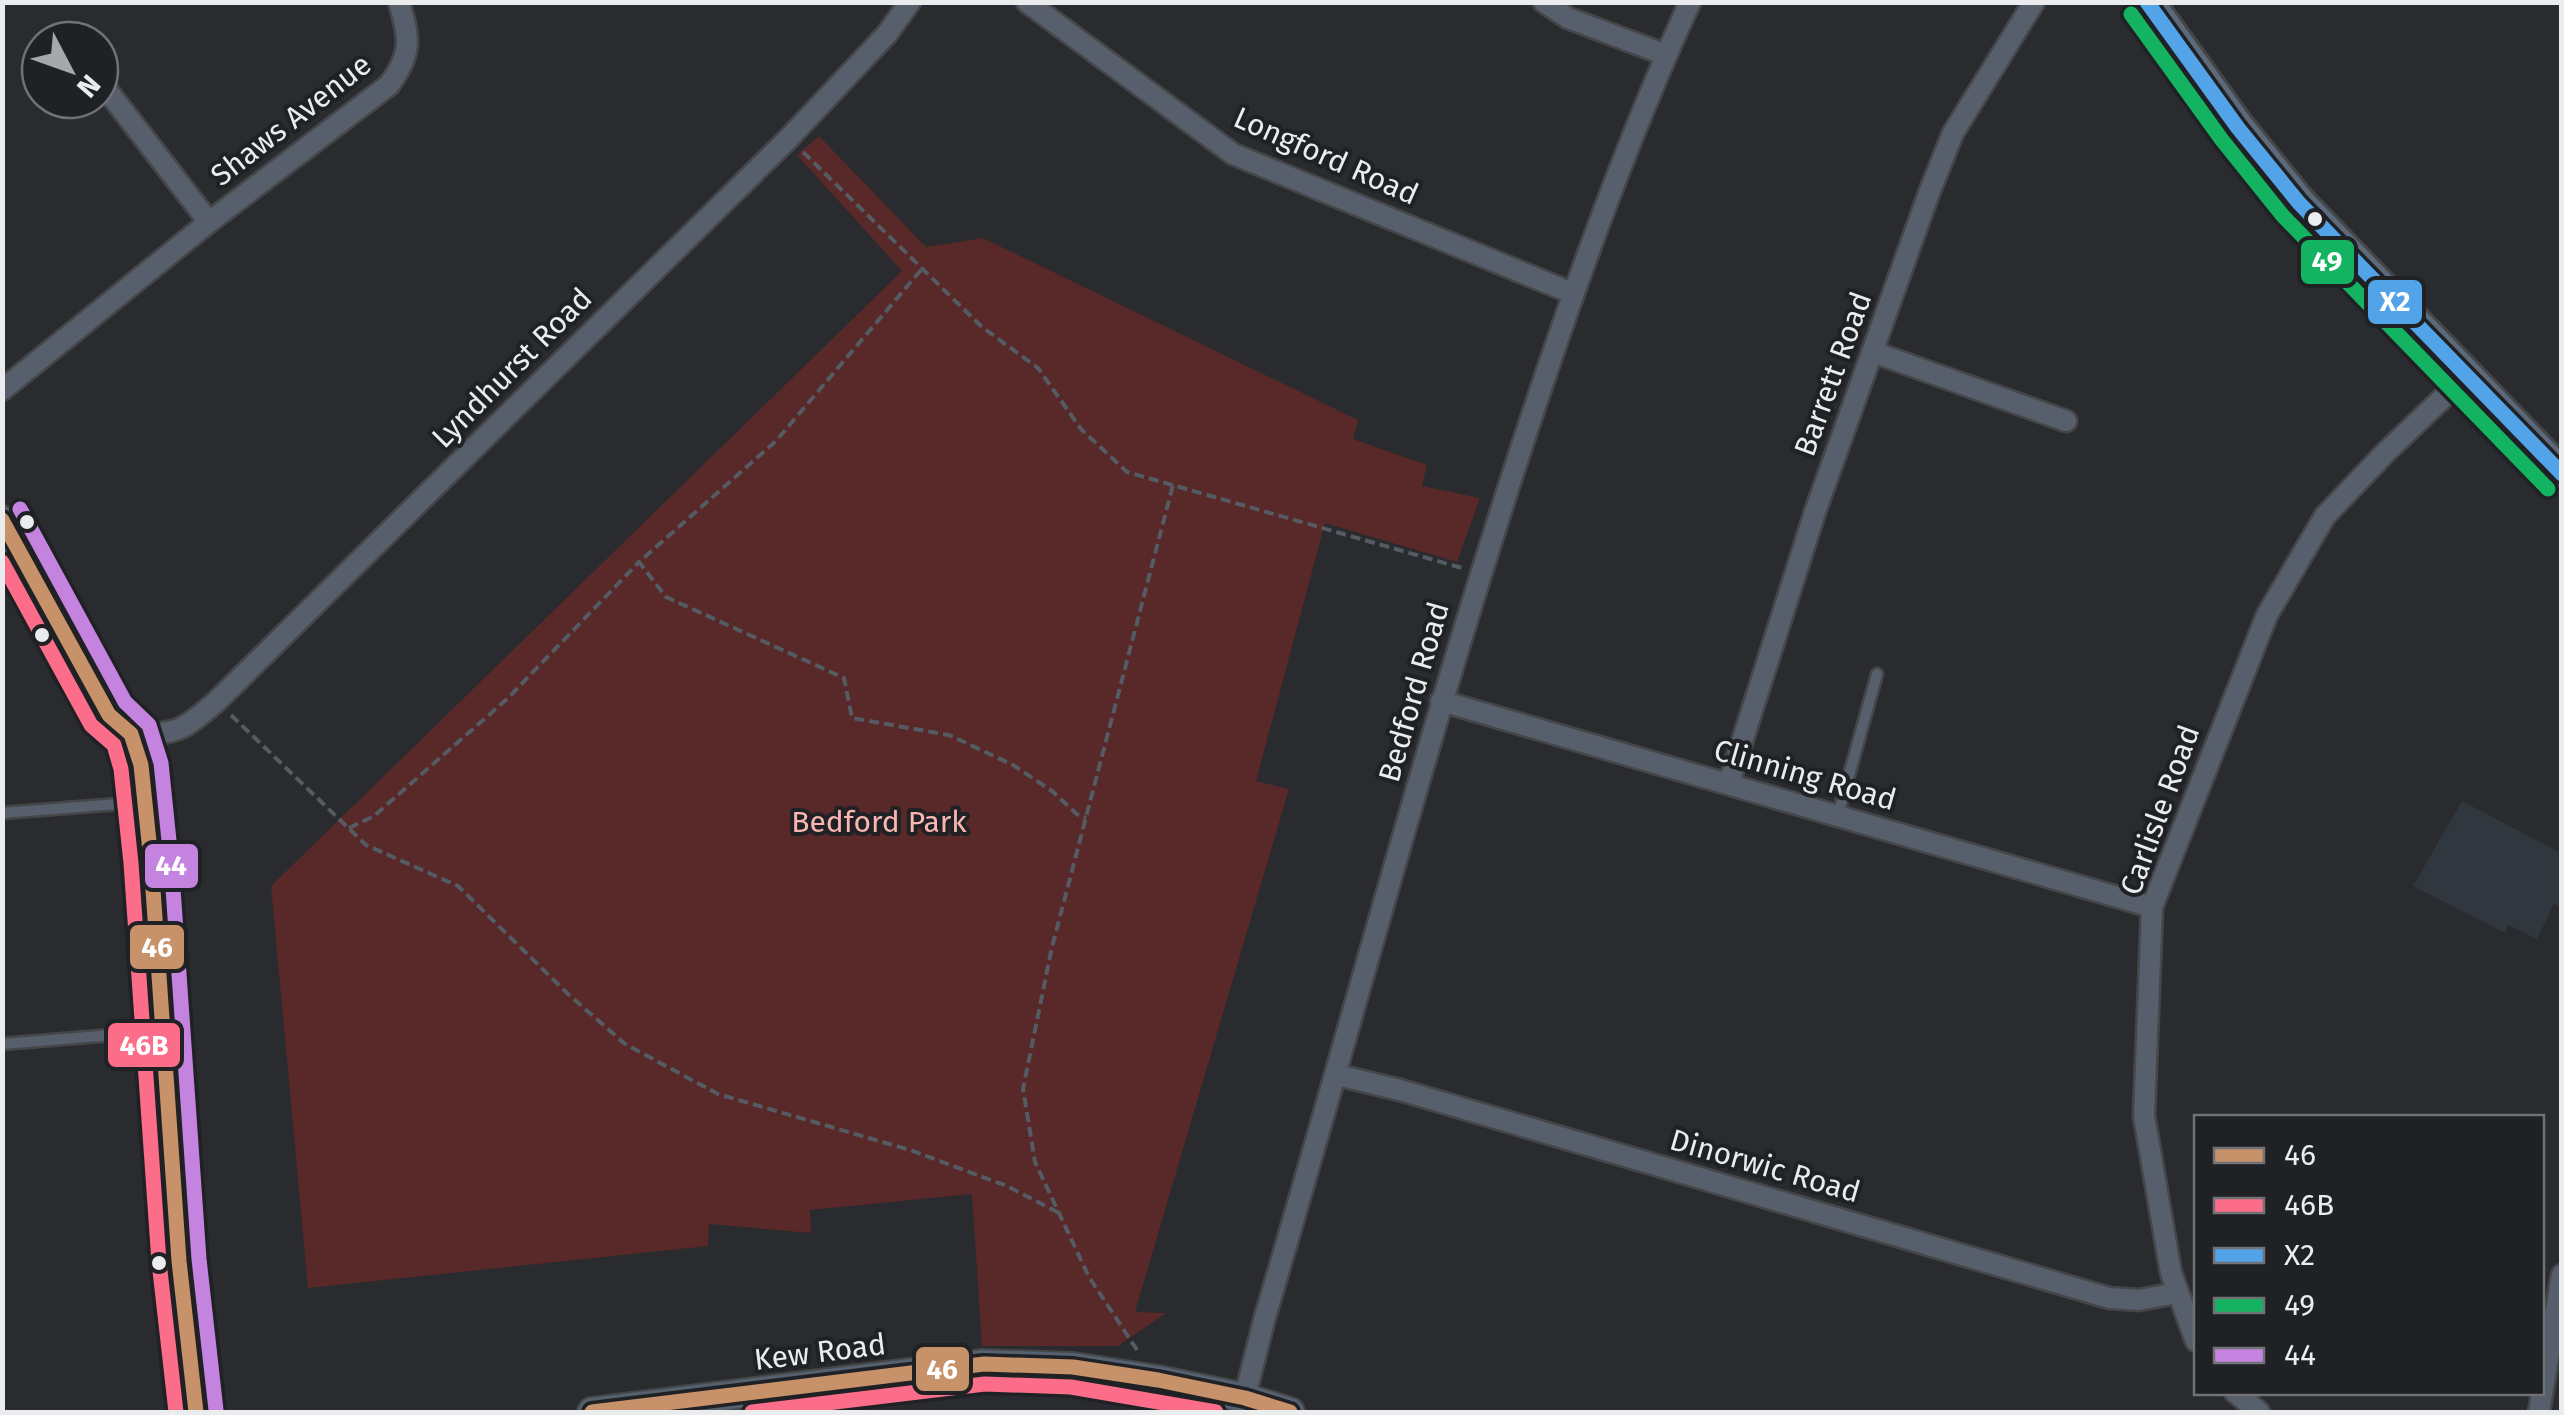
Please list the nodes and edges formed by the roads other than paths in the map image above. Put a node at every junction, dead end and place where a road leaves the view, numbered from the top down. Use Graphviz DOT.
graph roads {
  1 [pos="399,2"];
  2 [pos="910,2"];
  3 [pos="1027,2"];
  4 [pos="1544,2"];
  5 [pos="1690,2"];
  6 [pos="2034,2"];
  7 [pos="2147,2"];
  8 [pos="1666,56"];
  9 [pos="120,107"];
  10 [pos="210,222"];
  11 [pos="1572,293"];
  12 [pos="1874,352"];
  13 [pos="2466,376"];
  14 [pos="2,390"];
  15 [pos="2066,421"];
  16 [pos="2562,476"];
  17 [pos="5,531"];
  18 [pos="1877,674"];
  19 [pos="1441,701"];
  20 [pos="132,734"];
  21 [pos="1729,784"];
  22 [pos="145,802"];
  23 [pos="2,813"];
  24 [pos="1838,815"];
  25 [pos="2152,907"];
  26 [pos="163,1031"];
  27 [pos="2,1044"];
  28 [pos="1337,1074"];
  29 [pos="2562,1275"];
  30 [pos="2177,1293"];
  31 [pos="2557,1328"];
  32 [pos="2194,1336"];
  33 [pos="2544,1389"];
  34 [pos="2239,1395"];
  35 [pos="1243,1405"];
  36 [pos="196,1412"];
  37 [pos="592,1412"];
  38 [pos="1290,1412"];
  39 [pos="2259,1412"];
  1 -- 10 [label="street, Shaws Avenue"];
  2 -- 20 [label="street, Lyndhurst Road"];
  3 -- 11 [label="street, Longford Road"];
  4 -- 8 [label="street"];
  5 -- 8 [label="street, Bedford Road"];
  6 -- 12 [label="street, Barrett Road"];
  7 -- 13 [label="main road"];
  8 -- 11 [label="street, Bedford Road"];
  9 -- 10 [label="street, Shaws Avenue"];
  10 -- 14 [label="street, Shaws Avenue"];
  11 -- 19 [label="street, Bedford Road"];
  12 -- 15 [label="street"];
  12 -- 21 [label="street, Barrett Road"];
  13 -- 16 [label="main road"];
  13 -- 25 [label="street, Carlisle Road"];
  17 -- 20 [label="street"];
  18 -- 24 [label="lane"];
  19 -- 21 [label="street, Clinning Road"];
  19 -- 28 [label="street, Bedford Road"];
  20 -- 22 [label="street"];
  21 -- 24 [label="street, Clinning Road"];
  22 -- 23 [label="lane"];
  22 -- 26 [label="street"];
  24 -- 25 [label="street, Clinning Road"];
  25 -- 30 [label="street, Carlisle Road"];
  26 -- 27 [label="lane"];
  26 -- 36 [label="street"];
  28 -- 30 [label="street, Dinorwic Road"];
  28 -- 35 [label="street, Bedford Road"];
  29 -- 31 [label="street"];
  30 -- 32 [label="street, Carlisle Road"];
  31 -- 33 [label="street"];
  34 -- 39 [label="street"];
  35 -- 37 [label="main road, Kew Road"];
  35 -- 38 [label="main road, Kew Road"];
}
